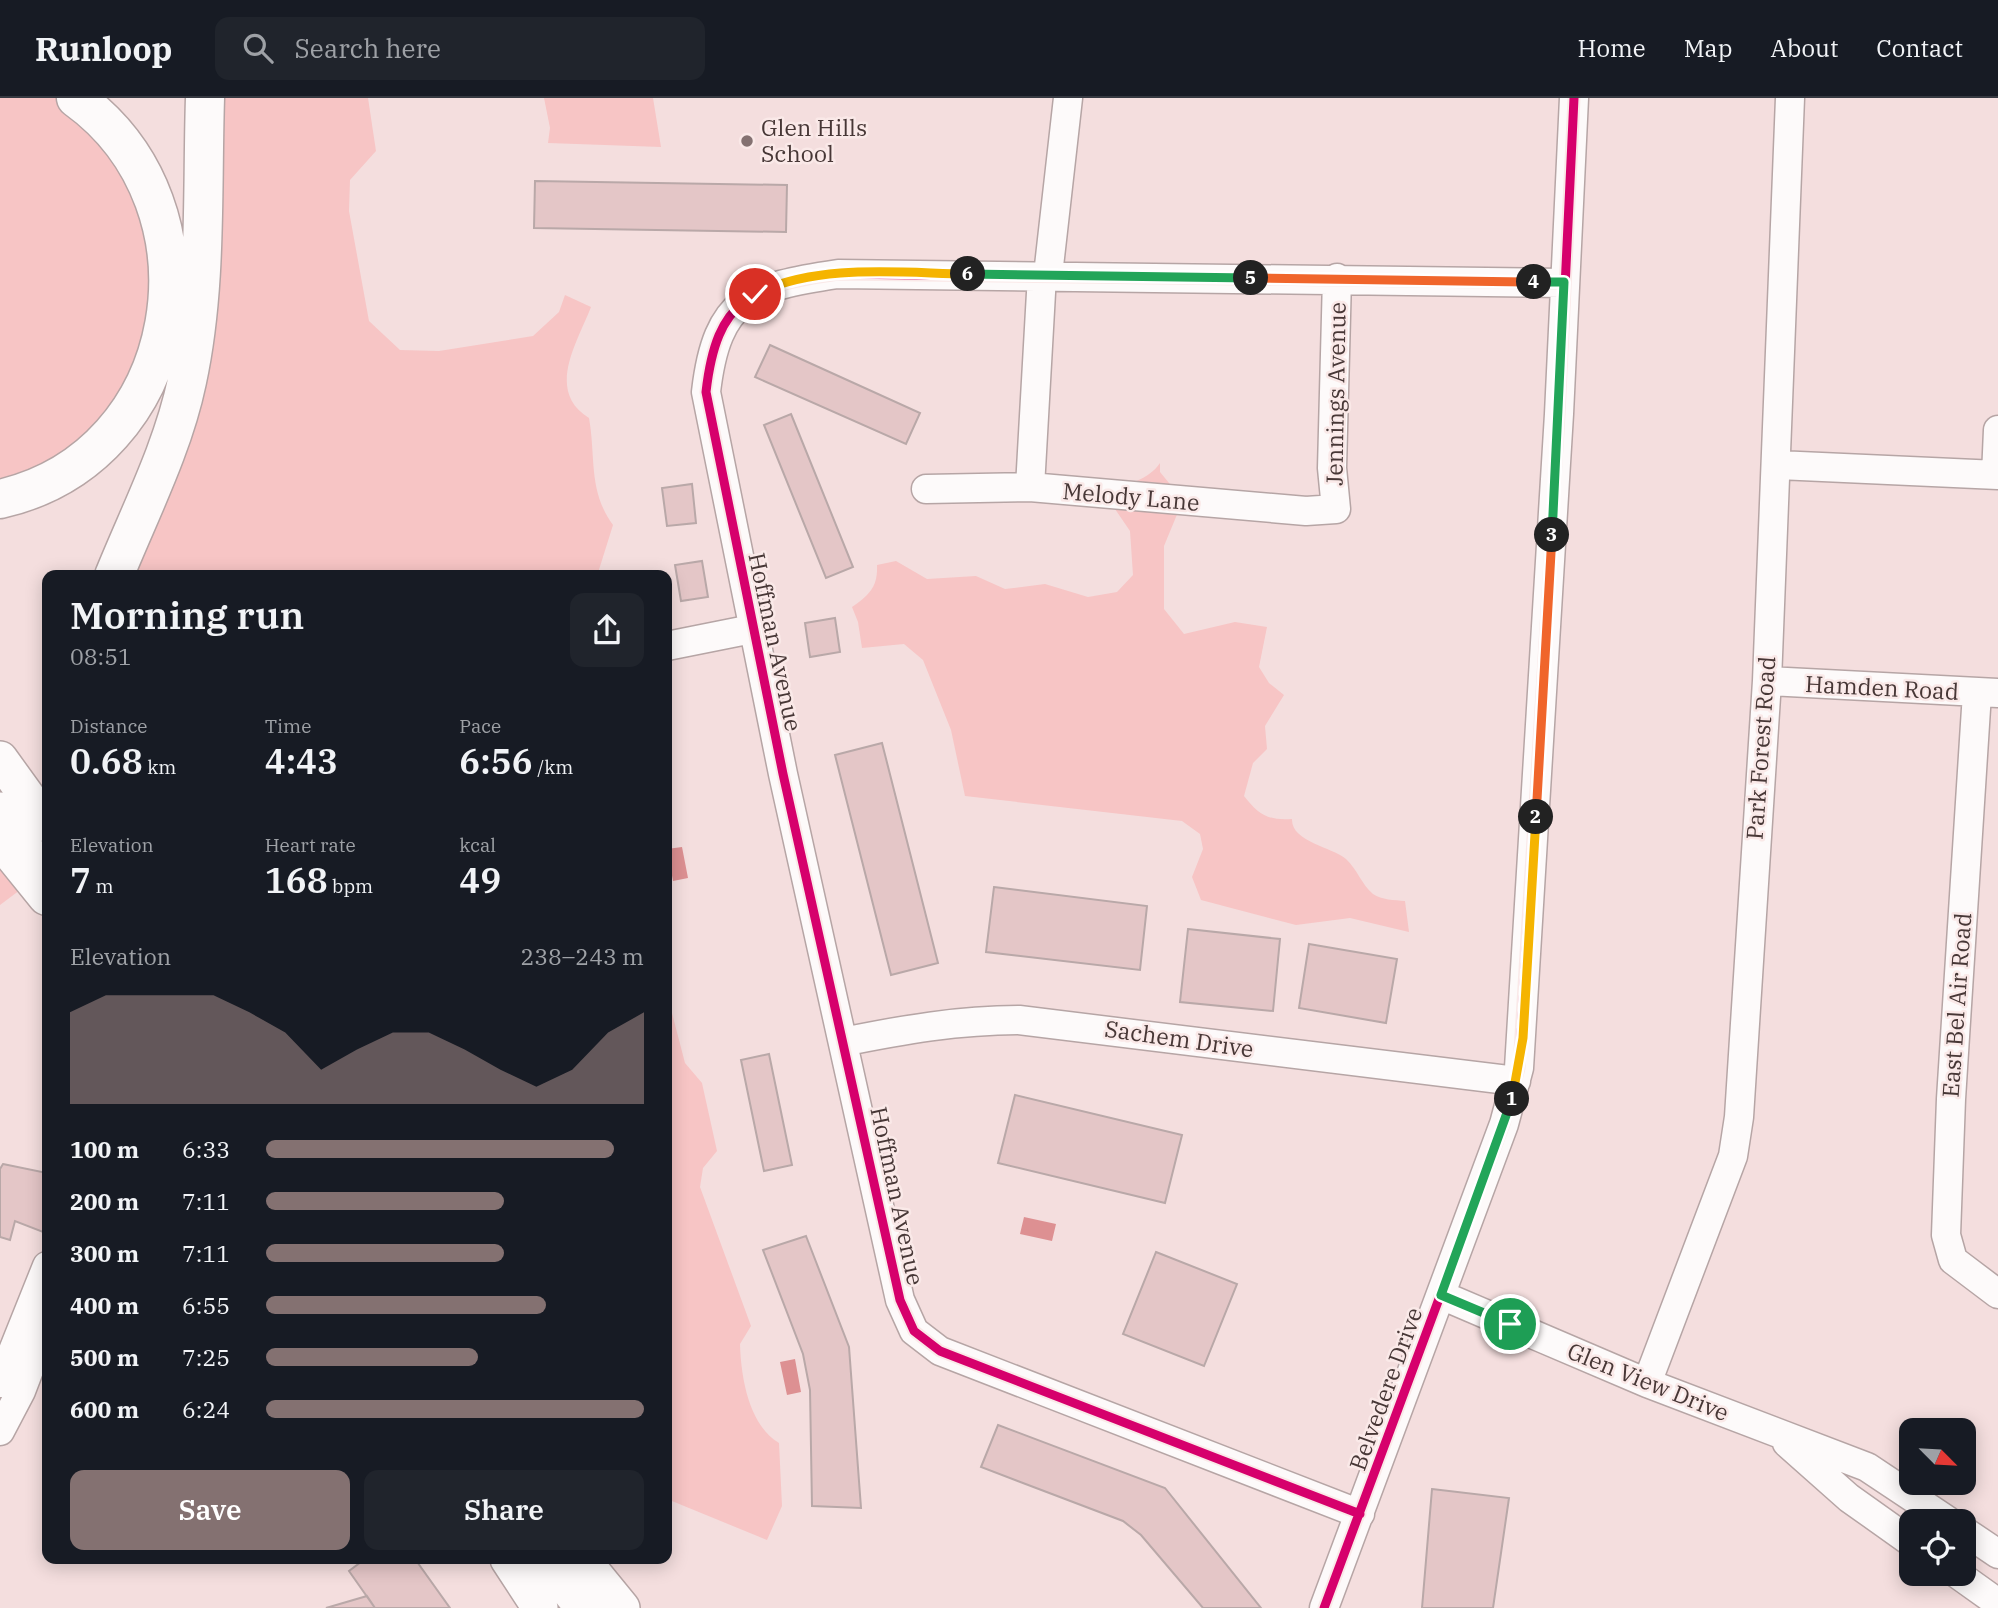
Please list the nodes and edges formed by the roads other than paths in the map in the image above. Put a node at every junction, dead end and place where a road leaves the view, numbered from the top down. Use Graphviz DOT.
graph roads {
  1 [pos="76,98"];
  2 [pos="205,98"];
  3 [pos="1068,98"];
  4 [pos="1574,98"];
  5 [pos="1790,98"];
  6 [pos="1045,275"];
  7 [pos="1337,278"];
  8 [pos="1564,282"];
  9 [pos="1998,429"];
  10 [pos="1776,465"];
  11 [pos="1997,475"];
  12 [pos="1030,487"];
  13 [pos="926,489"];
  14 [pos="0,499"];
  15 [pos="1336,509"];
  16 [pos="116,570"];
  17 [pos="752,629"];
  18 [pos="672,645"];
  19 [pos="1767,681"];
  20 [pos="1988,693"];
  21 [pos="0,759"];
  22 [pos="0,810"];
  23 [pos="42,817"];
  24 [pos="0,838"];
  25 [pos="42,875"];
  26 [pos="42,890"];
  27 [pos="843,1042"];
  28 [pos="1516,1081"];
  29 [pos="42,1278"];
  30 [pos="1998,1294"];
  31 [pos="1441,1295"];
  32 [pos="42,1336"];
  33 [pos="0,1383"];
  34 [pos="1647,1383"];
  35 [pos="0,1431"];
  36 [pos="1777,1434"];
  37 [pos="1930,1509"];
  38 [pos="1360,1514"];
  39 [pos="1899,1533"];
  40 [pos="1976,1539"];
  41 [pos="1998,1554"];
  42 [pos="511,1564"];
  43 [pos="548,1564"];
  44 [pos="586,1564"];
  45 [pos="1974,1586"];
  46 [pos="1998,1603"];
  47 [pos="540,1608"];
  48 [pos="583,1608"];
  49 [pos="622,1608"];
  50 [pos="1324,1608"];
  1 -- 14 [label="highway"];
  2 -- 16 [label="highway"];
  3 -- 6 [label="street"];
  4 -- 8 [label="street, Belvedere Drive"];
  5 -- 10 [label="street, Park Forest Road"];
  6 -- 7 [label="street, Hoffman Avenue"];
  6 -- 12 [label="street"];
  6 -- 17 [label="street, Hoffman Avenue"];
  7 -- 8 [label="street, Hoffman Avenue"];
  7 -- 15 [label="street, Jennings Avenue"];
  8 -- 28 [label="street, Belvedere Drive"];
  9 -- 11 [label="street"];
  10 -- 11 [label="street"];
  10 -- 19 [label="street, Park Forest Road"];
  12 -- 13 [label="street, Melody Lane"];
  12 -- 15 [label="street, Melody Lane"];
  17 -- 18 [label="street"];
  17 -- 27 [label="street, Hoffman Avenue"];
  19 -- 20 [label="street, Hamden Road"];
  19 -- 34 [label="street, Park Forest Road"];
  20 -- 30 [label="street, East Bel Air Road"];
  21 -- 23 [label="main road"];
  22 -- 25 [label="main road"];
  24 -- 26 [label="highway"];
  27 -- 28 [label="street, Sachem Drive"];
  27 -- 38 [label="street, Hoffman Avenue"];
  28 -- 31 [label="street, Belvedere Drive"];
  29 -- 33 [label="street"];
  31 -- 34 [label="street, Glen View Drive"];
  31 -- 38 [label="street, Belvedere Drive"];
  32 -- 35 [label="street"];
  34 -- 36 [label="street, Glen View Drive"];
  36 -- 37 [label="street, Glen View Drive"];
  36 -- 39 [label="street, Glen View Drive"];
  38 -- 50 [label="street, Belvedere Drive"];
  40 -- 41 [label="street"];
  42 -- 47 [label="main road"];
  43 -- 48 [label="main road"];
  44 -- 49 [label="main road"];
  45 -- 46 [label="street"];
}
